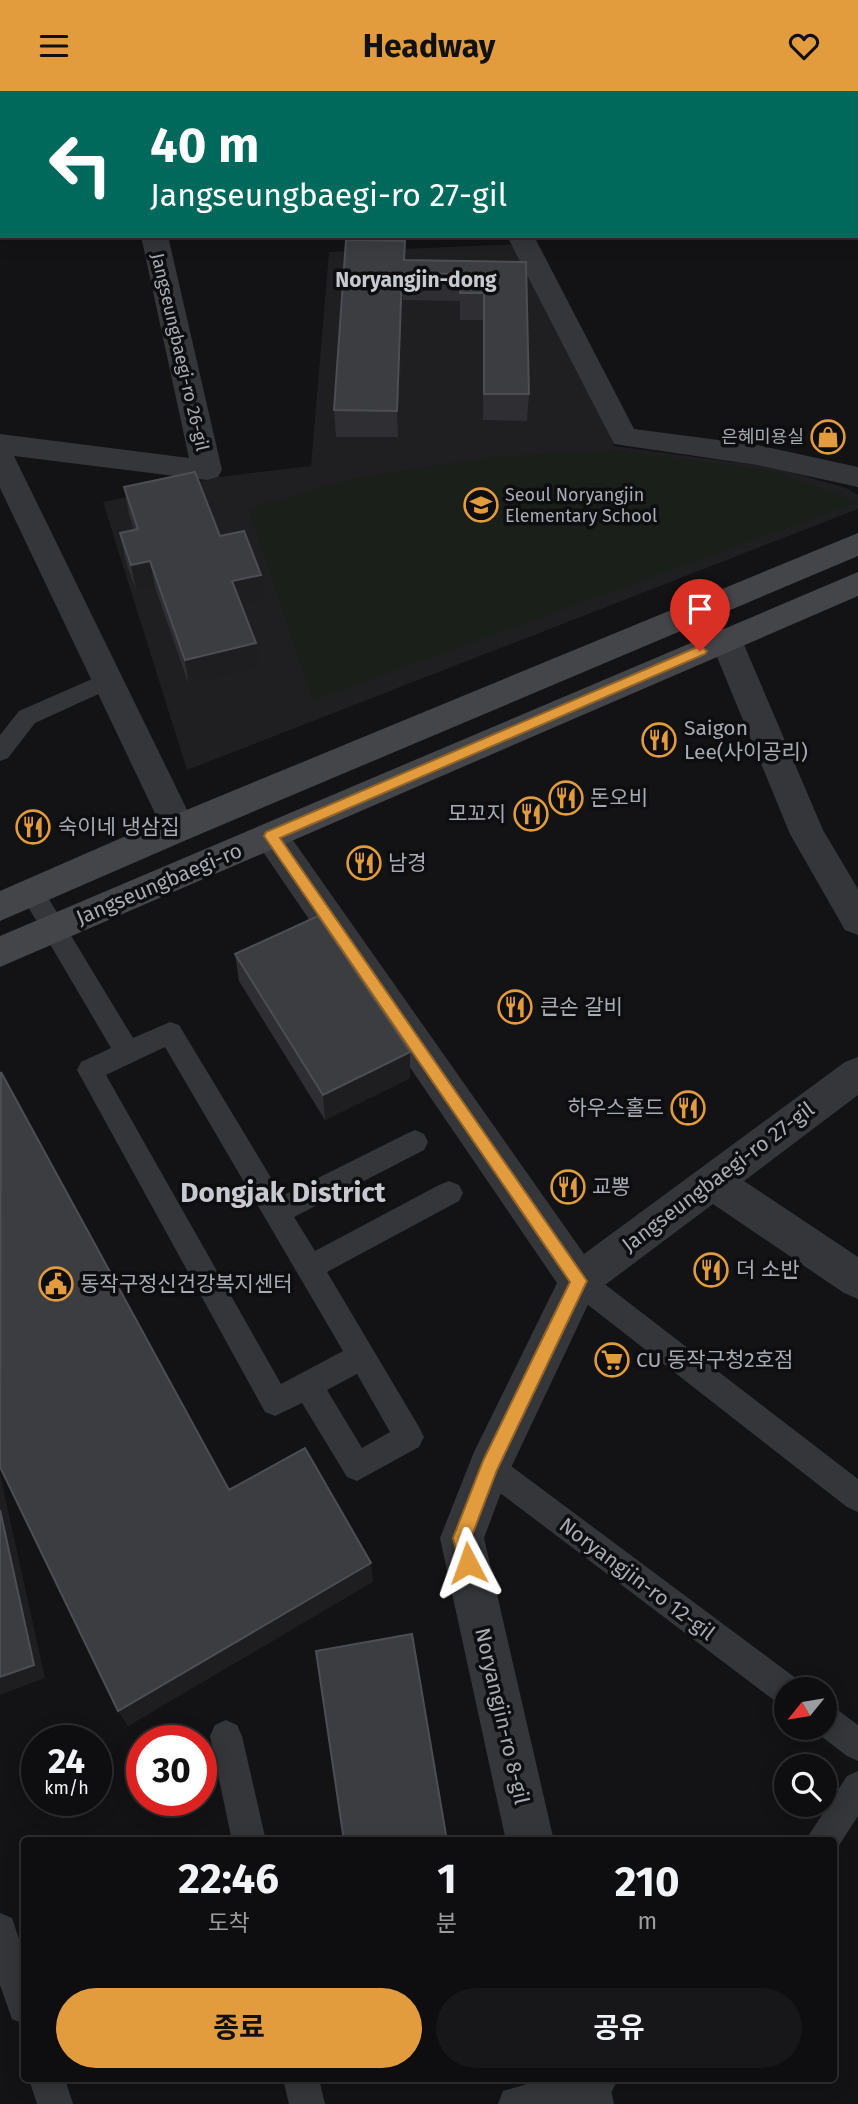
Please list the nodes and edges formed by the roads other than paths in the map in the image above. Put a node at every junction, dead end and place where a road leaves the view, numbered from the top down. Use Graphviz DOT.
graph roads {
  1 [pos="154,238"];
  2 [pos="521,238"];
  3 [pos="0,444"];
  4 [pos="0,457"];
  5 [pos="858,477"];
  6 [pos="858,544"];
  7 [pos="858,583"];
  8 [pos="726,640"];
  9 [pos="108,680"];
  10 [pos="0,752"];
  11 [pos="179,828"];
  12 [pos="271,836"];
  13 [pos="32,893"];
  14 [pos="0,907"];
  15 [pos="858,920"];
  16 [pos="54,929"];
  17 [pos="0,952"];
  18 [pos="127,1052"];
  19 [pos="854,1082"];
  20 [pos="415,1142"];
  21 [pos="712,1181"];
  22 [pos="449,1193"];
  23 [pos="276,1213"];
  24 [pos="309,1268"];
  25 [pos="858,1280"];
  26 [pos="579,1281"];
  27 [pos="362,1356"];
  28 [pos="308,1385"];
  29 [pos="489,1467"];
  30 [pos="858,1497"];
  31 [pos="774,1682"];
  32 [pos="837,1729"];
  33 [pos="226,1736"];
  34 [pos="858,1745"];
  35 [pos="858,1787"];
  36 [pos="248,1837"];
  37 [pos="529,1837"];
  38 [pos="825,1837"];
  39 [pos="0,1930"];
  40 [pos="21,1997"];
  41 [pos="48,2082"];
  42 [pos="302,2082"];
  43 [pos="589,2087"];
  44 [pos="55,2104"];
  45 [pos="306,2104"];
  46 [pos="516,2104"];
  1 -- 3 [label="street, Jangseungbaegi-ro 26-gil"];
  2 -- 5 [label="street"];
  4 -- 9 [label="street"];
  6 -- 11 [label="street, Jangseungbaegi-ro"];
  7 -- 8 [label="street, Jangseungbaegi-ro"];
  8 -- 12 [label="street, Jangseungbaegi-ro"];
  8 -- 15 [label="street"];
  9 -- 10 [label="lane"];
  9 -- 11 [label="street"];
  11 -- 13 [label="street, Jangseungbaegi-ro"];
  12 -- 16 [label="street, Jangseungbaegi-ro"];
  12 -- 26 [label="street"];
  13 -- 14 [label="street, Jangseungbaegi-ro"];
  13 -- 16 [label="lane"];
  16 -- 17 [label="street, Jangseungbaegi-ro"];
  16 -- 18 [label="lane"];
  18 -- 23 [label="lane"];
  18 -- 28 [label="lane"];
  19 -- 21 [label="street, Jangseungbaegi-ro 27-gil"];
  20 -- 23 [label="lane"];
  21 -- 25 [label="street"];
  21 -- 26 [label="street, Jangseungbaegi-ro 27-gil"];
  22 -- 24 [label="lane"];
  23 -- 24 [label="lane"];
  24 -- 27 [label="lane"];
  26 -- 29 [label="street, Noryangjin-ro 8-gil"];
  26 -- 30 [label="lane"];
  27 -- 28 [label="lane"];
  27 -- 28 [label="lane"];
  29 -- 31 [label="lane, Noryangjin-ro 12-gil"];
  29 -- 37 [label="street, Noryangjin-ro 8-gil"];
  32 -- 34 [label="lane"];
  33 -- 36 [label="lane"];
  35 -- 38 [label="lane"];
  39 -- 40 [label="lane"];
  41 -- 44 [label="lane"];
  42 -- 45 [label="lane"];
  43 -- 46 [label="lane"];
}
